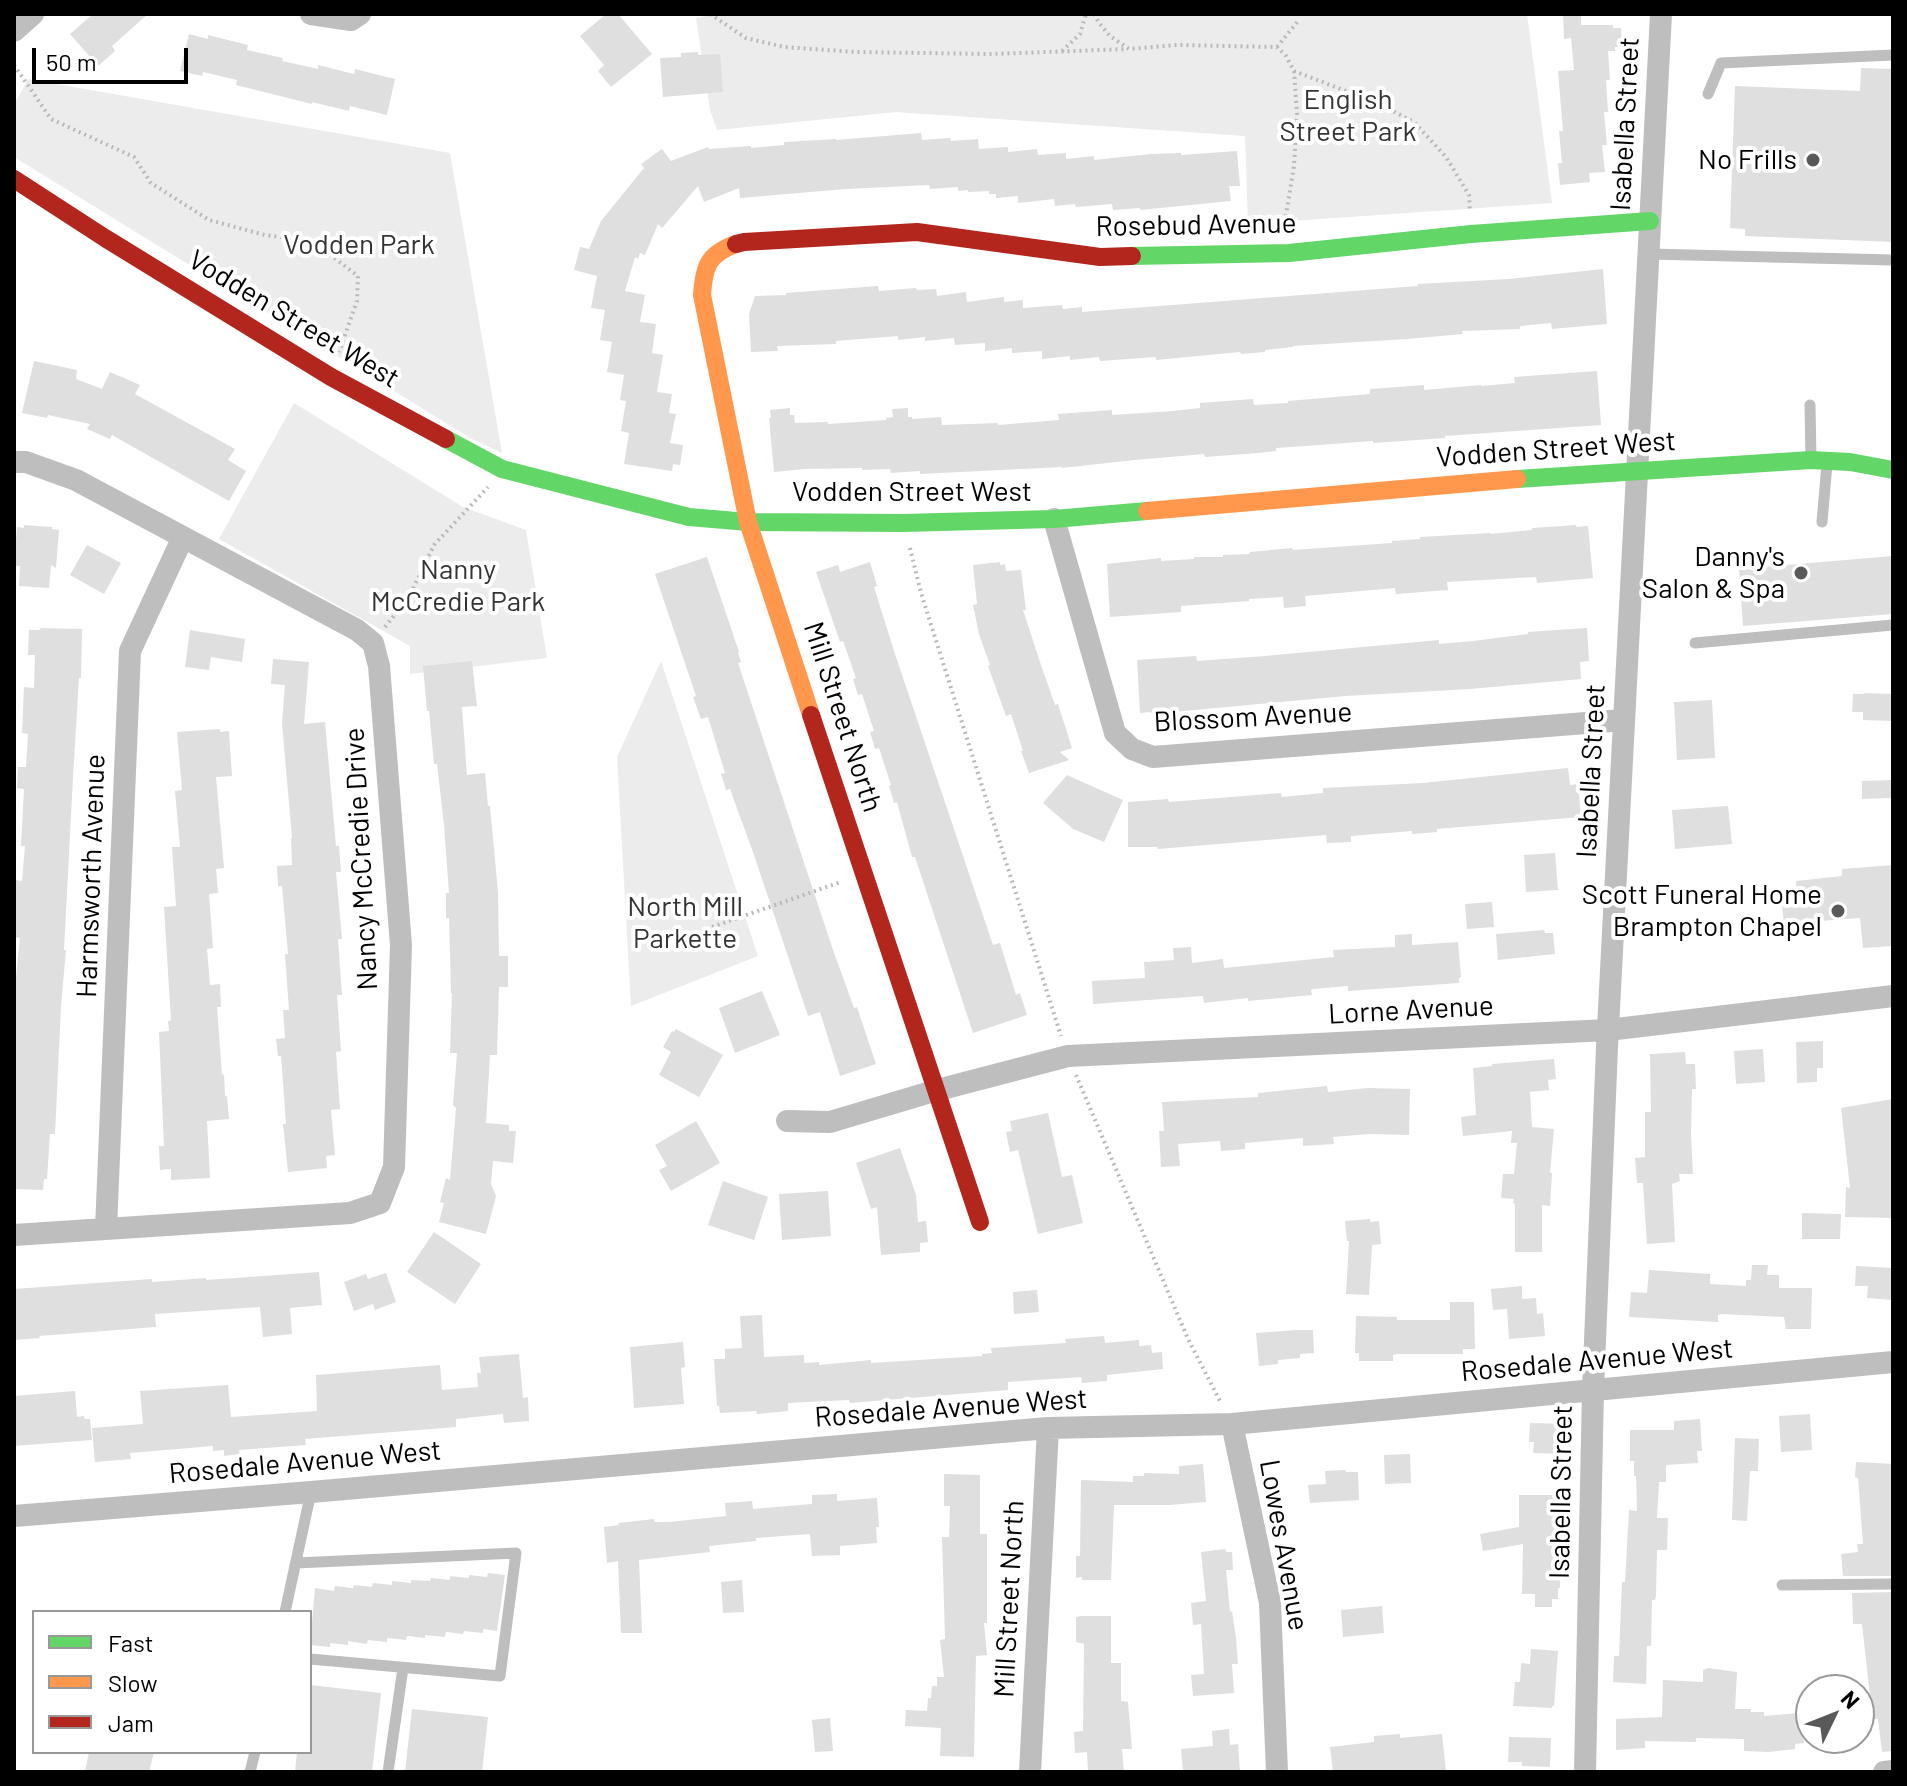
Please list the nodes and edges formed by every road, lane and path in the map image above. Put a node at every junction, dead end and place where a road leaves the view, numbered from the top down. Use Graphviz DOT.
graph roads {
  1 [pos="33,14"];
  2 [pos="311,14"];
  3 [pos="360,14"];
  4 [pos="710,14"];
  5 [pos="1086,14"];
  6 [pos="1094,14"];
  7 [pos="1661,14"];
  8 [pos="1299,20"];
  9 [pos="14,31"];
  10 [pos="1277,47"];
  11 [pos="1129,49"];
  12 [pos="1061,52"];
  13 [pos="1893,55"];
  14 [pos="14,65"];
  15 [pos="1294,71"];
  16 [pos="1708,94"];
  17 [pos="14,179"];
  18 [pos="1650,221"];
  19 [pos="1471,234"];
  20 [pos="744,242"];
  21 [pos="1289,253"];
  22 [pos="1649,254"];
  23 [pos="1893,260"];
  24 [pos="331,377"];
  25 [pos="1810,405"];
  26 [pos="1819,460"];
  27 [pos="14,462"];
  28 [pos="502,469"];
  29 [pos="1893,470"];
  30 [pos="1637,471"];
  31 [pos="1054,519"];
  32 [pos="748,522"];
  33 [pos="1822,522"];
  34 [pos="903,523"];
  35 [pos="183,537"];
  36 [pos="1893,625"];
  37 [pos="373,643"];
  38 [pos="1695,643"];
  39 [pos="1624,720"];
  40 [pos="863,875"];
  41 [pos="712,927"];
  42 [pos="1893,996"];
  43 [pos="1608,1030"];
  44 [pos="1064,1044"];
  45 [pos="1075,1073"];
  46 [pos="934,1091"];
  47 [pos="787,1121"];
  48 [pos="980,1222"];
  49 [pos="106,1229"];
  50 [pos="14,1235"];
  51 [pos="1893,1362"];
  52 [pos="1593,1390"];
  53 [pos="1232,1424"];
  54 [pos="1048,1428"];
  55 [pos="311,1492"];
  56 [pos="14,1516"];
  57 [pos="296,1563"];
  58 [pos="1893,1584"];
  59 [pos="1782,1585"];
  60 [pos="285,1610"];
  61 [pos="312,1659"];
  62 [pos="403,1668"];
  63 [pos="1893,1771"];
  64 [pos="388,1772"];
  65 [pos="1030,1772"];
  66 [pos="1277,1772"];
  67 [pos="1585,1772"];
  68 [pos="1884,1772"];
  1 -- 9 [label="street"];
  2 -- 3 [label="street"];
  4 -- 12 [label="path"];
  5 -- 12 [label="path"];
  6 -- 11 [label="path"];
  7 -- 18 [label="street, Isabella Street"];
  8 -- 10 [label="path"];
  10 -- 11 [label="path"];
  10 -- 15 [label="path"];
  11 -- 12 [label="path"];
  13 -- 16 [label="lane"];
  14 -- 24 [label="path"];
  15 -- 19 [label="path"];
  15 -- 21 [label="path"];
  17 -- 24 [label="street, Vodden Street West"];
  18 -- 19 [label="street, Rosebud Avenue"];
  18 -- 22 [label="street, Isabella Street"];
  19 -- 21 [label="street, Rosebud Avenue"];
  20 -- 21 [label="street, Rosebud Avenue"];
  20 -- 32 [label="street, Mill Street North"];
  22 -- 23 [label="lane"];
  22 -- 30 [label="street, Isabella Street"];
  24 -- 28 [label="street, Vodden Street West"];
  25 -- 26 [label="lane"];
  26 -- 29 [label="street, Vodden Street West"];
  26 -- 30 [label="street, Vodden Street West"];
  26 -- 33 [label="lane"];
  27 -- 35 [label="street"];
  28 -- 32 [label="street, Vodden Street West"];
  28 -- 37 [label="path"];
  30 -- 31 [label="street, Vodden Street West"];
  30 -- 39 [label="street, Isabella Street"];
  31 -- 34 [label="street, Vodden Street West"];
  31 -- 39 [label="street, Blossom Avenue"];
  32 -- 34 [label="street, Vodden Street West"];
  32 -- 40 [label="street, Mill Street North"];
  34 -- 44 [label="path"];
  35 -- 37 [label="street"];
  35 -- 49 [label="street, Harmsworth Avenue"];
  36 -- 38 [label="lane"];
  37 -- 49 [label="street, Nancy McCredie Drive"];
  39 -- 43 [label="street, Isabella Street"];
  40 -- 41 [label="path"];
  40 -- 46 [label="street, Mill Street North"];
  42 -- 43 [label="street, Lorne Avenue"];
  43 -- 46 [label="street, Lorne Avenue"];
  43 -- 52 [label="street, Isabella Street"];
  45 -- 53 [label="path"];
  46 -- 47 [label="street, Lorne Avenue"];
  46 -- 48 [label="street, Mill Street North"];
  49 -- 50 [label="street, Nancy McCredie Drive"];
  51 -- 52 [label="street, Rosedale Avenue West"];
  52 -- 53 [label="street, Rosedale Avenue West"];
  52 -- 67 [label="street, Isabella Street"];
  53 -- 54 [label="street, Rosedale Avenue West"];
  53 -- 66 [label="street, Lowes Avenue"];
  54 -- 55 [label="street, Rosedale Avenue West"];
  54 -- 65 [label="street, Mill Street North"];
  55 -- 56 [label="street, Rosedale Avenue West"];
  55 -- 57 [label="lane"];
  57 -- 60 [label="lane"];
  57 -- 62 [label="lane"];
  58 -- 59 [label="lane"];
  61 -- 62 [label="lane"];
  62 -- 64 [label="lane"];
  63 -- 68 [label="street"];
}
